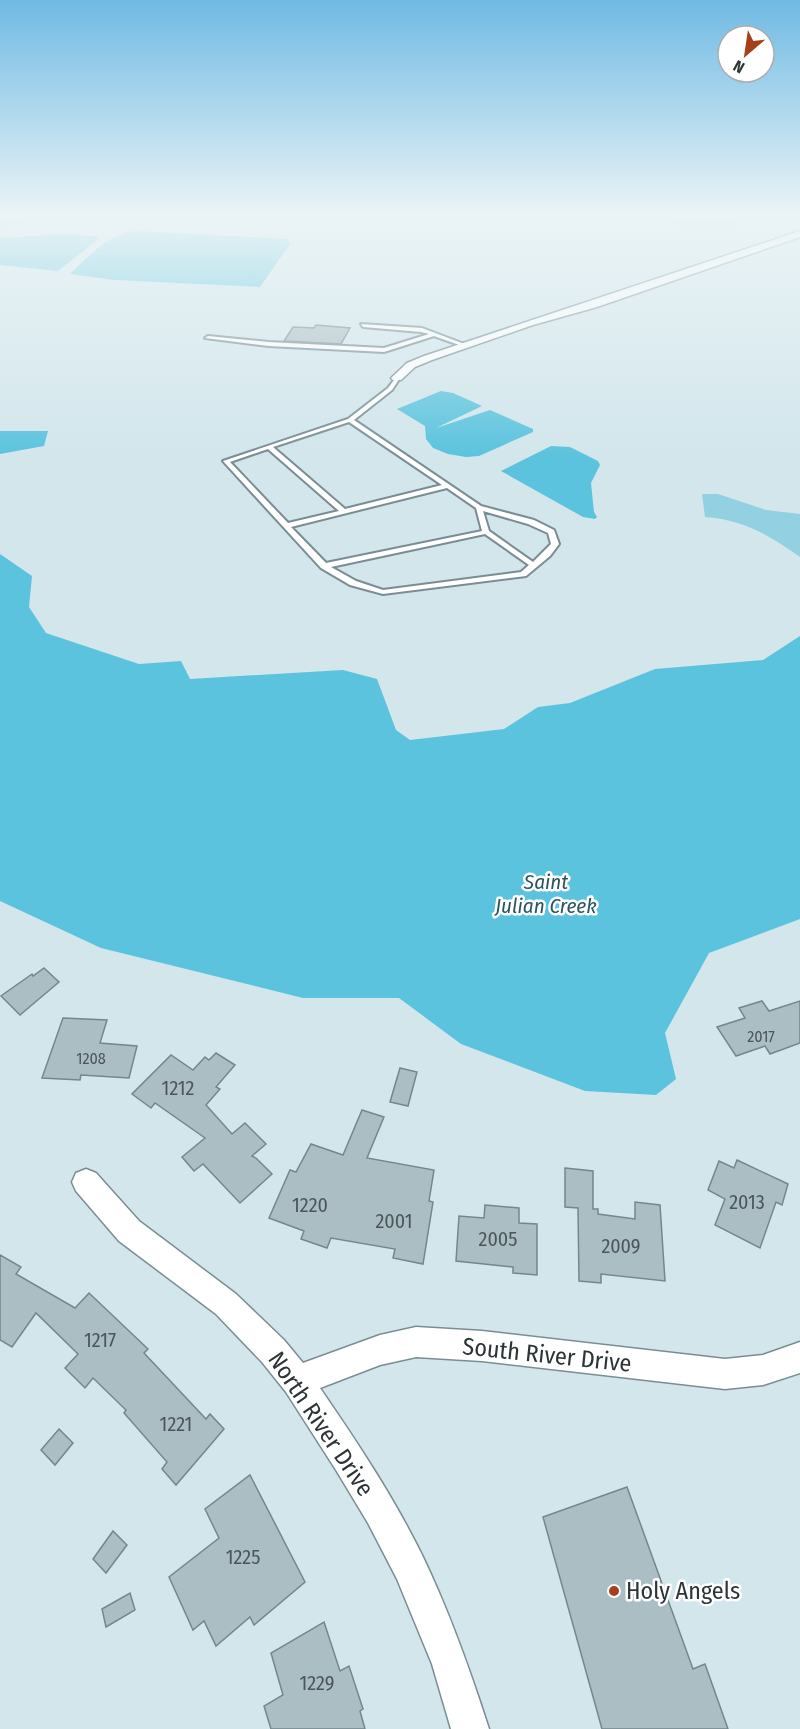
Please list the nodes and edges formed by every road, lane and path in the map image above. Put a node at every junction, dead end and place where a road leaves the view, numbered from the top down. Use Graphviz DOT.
graph roads {
  1 [pos="624,295"];
  2 [pos="363,325"];
  3 [pos="435,334"];
  4 [pos="208,338"];
  5 [pos="464,345"];
  6 [pos="397,378"];
  7 [pos="350,420"];
  8 [pos="269,447"];
  9 [pos="448,486"];
  10 [pos="479,507"];
  11 [pos="344,512"];
  12 [pos="286,526"];
  13 [pos="486,532"];
  14 [pos="533,565"];
  15 [pos="324,566"];
  16 [pos="86,1182"];
  17 [pos="800,1357"];
  18 [pos="297,1381"];
  19 [pos="470,1729"];
  1 -- 5 [label="street"];
  2 -- 3 [label="lane"];
  3 -- 4 [label="lane"];
  3 -- 5 [label="lane"];
  5 -- 6 [label="street"];
  6 -- 7 [label="lane"];
  7 -- 8 [label="lane"];
  7 -- 9 [label="lane"];
  8 -- 11 [label="lane"];
  8 -- 12 [label="lane"];
  9 -- 10 [label="lane"];
  9 -- 11 [label="lane"];
  10 -- 13 [label="lane"];
  10 -- 14 [label="lane"];
  11 -- 12 [label="lane"];
  12 -- 15 [label="lane"];
  13 -- 14 [label="lane"];
  13 -- 15 [label="lane"];
  14 -- 15 [label="lane"];
  16 -- 18 [label="street, North River Drive"];
  17 -- 18 [label="street, South River Drive"];
  18 -- 19 [label="street, North River Drive"];
}
